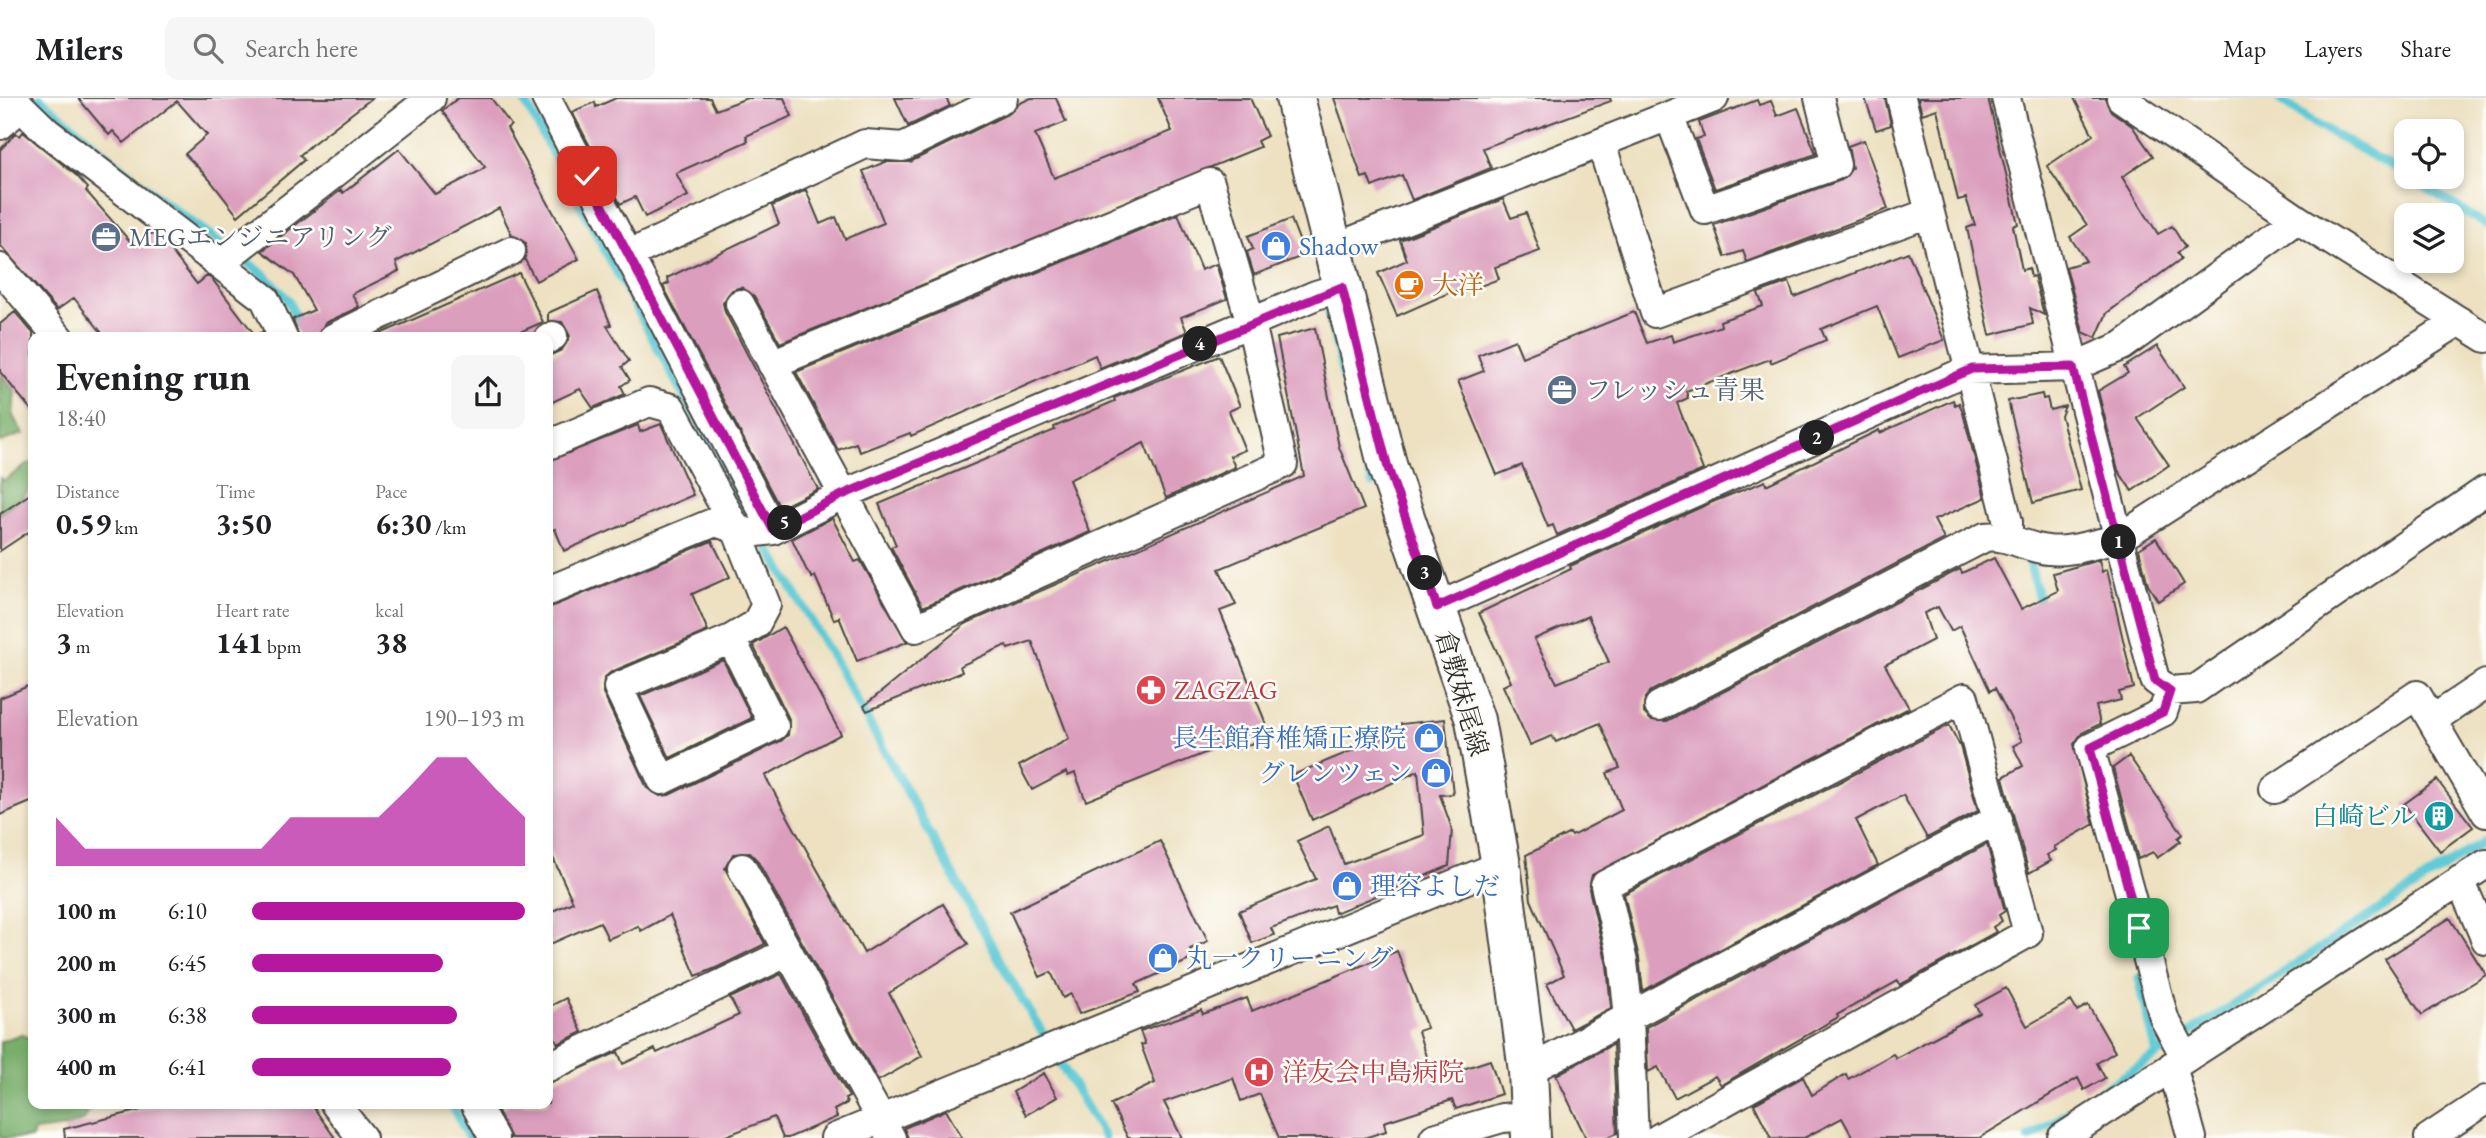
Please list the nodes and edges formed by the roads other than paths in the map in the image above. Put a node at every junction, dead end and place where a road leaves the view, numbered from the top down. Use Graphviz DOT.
graph roads {
  1 [pos="431,98"];
  2 [pos="546,98"];
  3 [pos="554,98"];
  4 [pos="567,98"];
  5 [pos="1003,98"];
  6 [pos="1295,98"];
  7 [pos="1714,98"];
  8 [pos="1819,98"];
  9 [pos="1901,98"];
  10 [pos="2006,98"];
  11 [pos="2121,98"];
  12 [pos="11,110"];
  13 [pos="1670,116"];
  14 [pos="1601,143"];
  15 [pos="1929,213"];
  16 [pos="2297,219"];
  17 [pos="1332,249"];
  18 [pos="510,251"];
  19 [pos="228,255"];
  20 [pos="628,255"];
  21 [pos="0,268"];
  22 [pos="1330,291"];
  23 [pos="740,304"];
  24 [pos="2459,321"];
  25 [pos="1251,323"];
  26 [pos="54,332"];
  27 [pos="280,332"];
  28 [pos="345,332"];
  29 [pos="2486,338"];
  30 [pos="772,364"];
  31 [pos="2073,367"];
  32 [pos="1976,369"];
  33 [pos="553,443"];
  34 [pos="2486,490"];
  35 [pos="842,495"];
  36 [pos="756,530"];
  37 [pos="2118,539"];
  38 [pos="2018,540"];
  39 [pos="553,589"];
  40 [pos="1437,607"];
  41 [pos="731,639"];
  42 [pos="2486,684"];
  43 [pos="2170,691"];
  44 [pos="1659,706"];
  45 [pos="2432,720"];
  46 [pos="2275,789"];
  47 [pos="2486,813"];
  48 [pos="1998,819"];
  49 [pos="2486,864"];
  50 [pos="1501,865"];
  51 [pos="742,868"];
  52 [pos="2460,880"];
  53 [pos="2486,940"];
  54 [pos="788,952"];
  55 [pos="1629,1017"];
  56 [pos="2178,1052"];
  57 [pos="553,1065"];
  58 [pos="1528,1071"];
  59 [pos="2486,1100"];
  60 [pos="339,1109"];
  61 [pos="478,1109"];
  62 [pos="1522,1122"];
  63 [pos="886,1129"];
  64 [pos="362,1138"];
  65 [pos="494,1138"];
  66 [pos="835,1138"];
  67 [pos="1434,1138"];
  68 [pos="1634,1138"];
  69 [pos="1659,1138"];
  70 [pos="2062,1138"];
  71 [pos="2192,1138"];
  72 [pos="2430,1138"];
  1 -- 19 [label="street"];
  2 -- 20 [label="street"];
  3 -- 4 [label="street"];
  5 -- 20 [label="street"];
  6 -- 17 [label="main road, 倉敷妹尾線"];
  7 -- 13 [label="street"];
  8 -- 13 [label="street"];
  9 -- 15 [label="street"];
  10 -- 31 [label="street"];
  11 -- 16 [label="street"];
  12 -- 19 [label="street"];
  13 -- 14 [label="street"];
  14 -- 15 [label="street"];
  14 -- 17 [label="street"];
  15 -- 32 [label="street"];
  16 -- 24 [label="street"];
  16 -- 31 [label="street"];
  17 -- 22 [label="main road, 倉敷妹尾線"];
  18 -- 28 [label="street"];
  19 -- 27 [label="street"];
  20 -- 36 [label="street"];
  21 -- 26 [label="street"];
  22 -- 25 [label="street"];
  22 -- 40 [label="main road, 倉敷妹尾線"];
  23 -- 30 [label="street"];
  24 -- 29 [label="street"];
  24 -- 37 [label="street"];
  25 -- 30 [label="street"];
  25 -- 35 [label="street"];
  25 -- 35 [label="street"];
  30 -- 35 [label="street"];
  31 -- 32 [label="street"];
  31 -- 37 [label="street"];
  32 -- 38 [label="street"];
  32 -- 40 [label="street"];
  33 -- 36 [label="street"];
  34 -- 43 [label="street"];
  35 -- 36 [label="street"];
  36 -- 39 [label="street"];
  36 -- 41 [label="street"];
  37 -- 38 [label="street"];
  37 -- 43 [label="street"];
  38 -- 44 [label="street"];
  40 -- 50 [label="main road, 倉敷妹尾線"];
  41 -- 41 [label="street"];
  42 -- 45 [label="street"];
  43 -- 56 [label="street"];
  45 -- 46 [label="street"];
  45 -- 47 [label="street"];
  48 -- 55 [label="street"];
  48 -- 55 [label="street"];
  48 -- 69 [label="street"];
  49 -- 52 [label="street"];
  50 -- 58 [label="main road, 倉敷妹尾線"];
  50 -- 63 [label="street"];
  51 -- 54 [label="street"];
  52 -- 53 [label="street"];
  52 -- 56 [label="street"];
  54 -- 57 [label="street"];
  54 -- 63 [label="street"];
  55 -- 58 [label="street"];
  55 -- 68 [label="street"];
  56 -- 70 [label="street"];
  56 -- 71 [label="street"];
  58 -- 62 [label="main road, 倉敷妹尾線"];
  59 -- 72 [label="street"];
  60 -- 64 [label="street"];
  61 -- 65 [label="street"];
  62 -- 67 [label="street"];
  63 -- 66 [label="street"];
}
